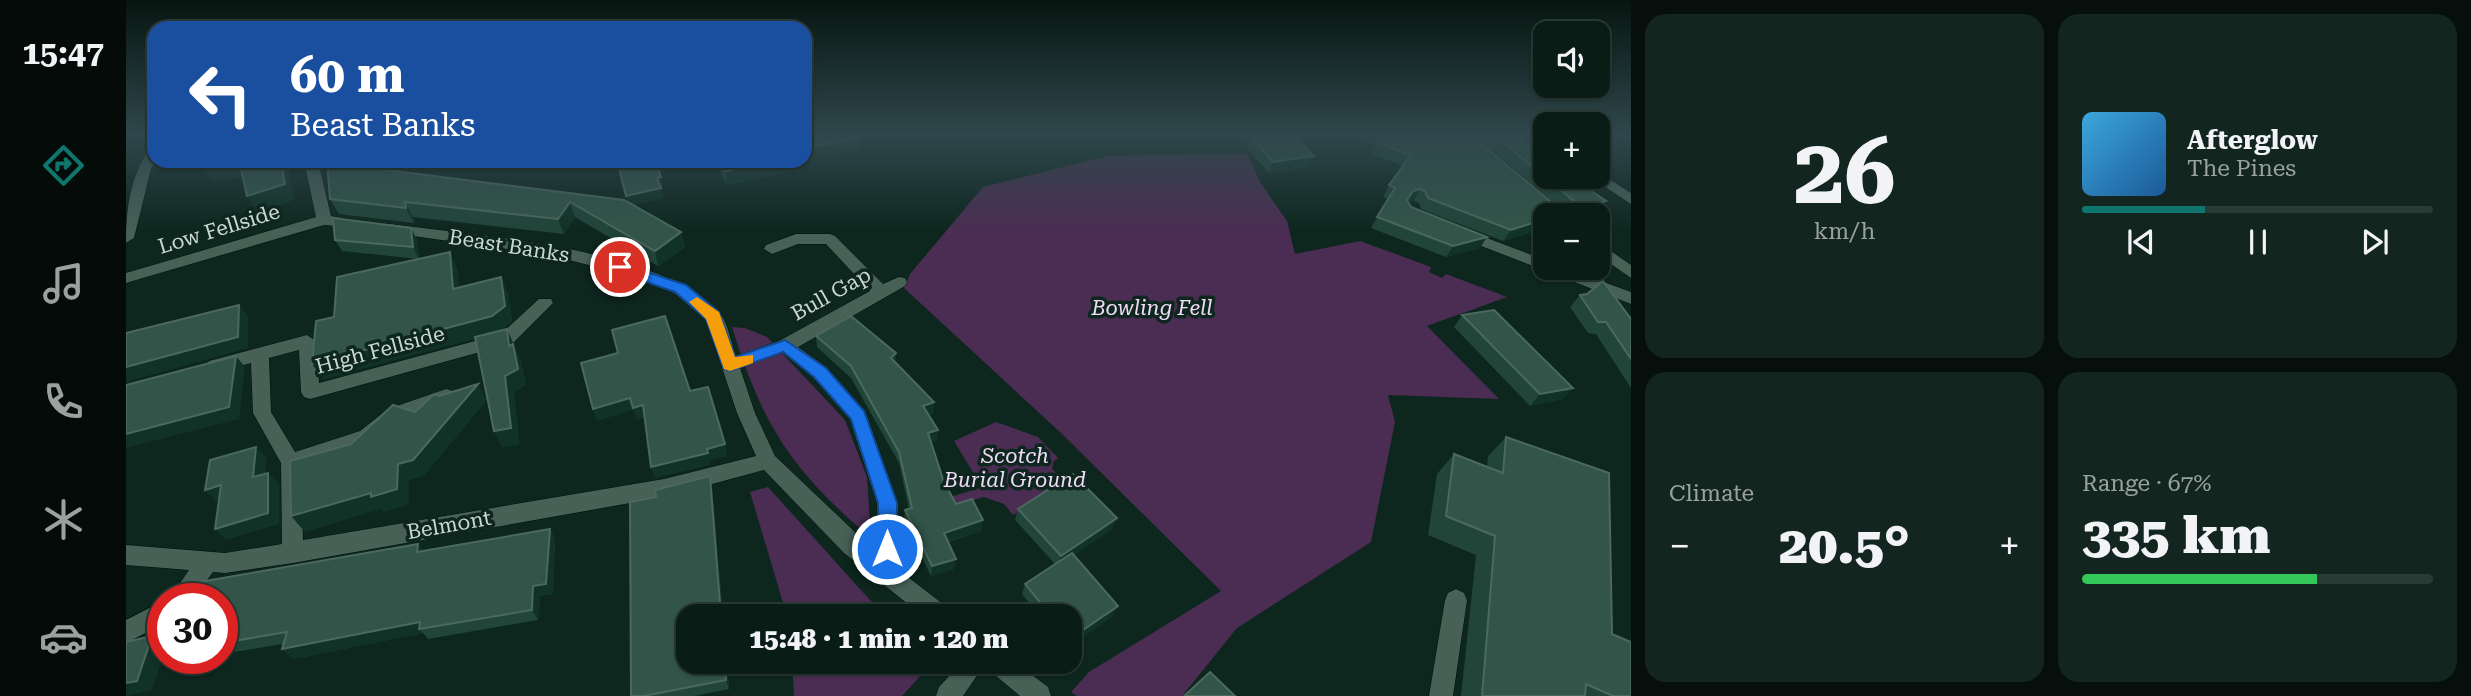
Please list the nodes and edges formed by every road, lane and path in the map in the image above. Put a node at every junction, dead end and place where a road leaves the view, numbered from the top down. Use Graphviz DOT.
graph roads {
  1 [pos="145,167"];
  2 [pos="313,168"];
  3 [pos="1610,185"];
  4 [pos="1631,200"];
  5 [pos="324,220"];
  6 [pos="1446,227"];
  7 [pos="126,238"];
  8 [pos="772,250"];
  9 [pos="1610,256"];
  10 [pos="1533,261"];
  11 [pos="127,273"];
  12 [pos="1631,273"];
  13 [pos="1582,280"];
  14 [pos="900,282"];
  15 [pos="881,292"];
  16 [pos="1631,298"];
  17 [pos="545,303"];
  18 [pos="785,346"];
  19 [pos="260,354"];
  20 [pos="730,365"];
  21 [pos="198,370"];
  22 [pos="463,390"];
  23 [pos="768,461"];
  24 [pos="291,462"];
  25 [pos="293,552"];
  26 [pos="126,555"];
  27 [pos="208,561"];
  28 [pos="883,571"];
  29 [pos="195,583"];
  30 [pos="1456,600"];
  31 [pos="925,604"];
  32 [pos="147,621"];
  33 [pos="126,632"];
  34 [pos="966,674"];
  35 [pos="1012,674"];
  36 [pos="948,696"];
  37 [pos="1039,696"];
  38 [pos="1441,696"];
  1 -- 7 [label="street"];
  2 -- 5 [label="street"];
  3 -- 4 [label="street"];
  5 -- 11 [label="street, Low Fellside"];
  5 -- 20 [label="street, Beast Banks"];
  6 -- 10 [label="street"];
  8 -- 15 [label="street"];
  9 -- 12 [label="street"];
  13 -- 16 [label="street"];
  14 -- 15 [label="street, Bull Gap"];
  15 -- 18 [label="street, Bull Gap"];
  17 -- 19 [label="street, High Fellside"];
  18 -- 20 [label="street"];
  18 -- 28 [label="street"];
  19 -- 21 [label="street, High Fellside"];
  19 -- 24 [label="street"];
  20 -- 23 [label="street, Beast Banks"];
  22 -- 24 [label="street"];
  23 -- 25 [label="street, Belmont"];
  23 -- 28 [label="street, Beast Banks"];
  24 -- 25 [label="street"];
  25 -- 27 [label="street, Belmont"];
  26 -- 27 [label="street, Belmont"];
  27 -- 29 [label="street"];
  28 -- 31 [label="street, Beast Banks"];
  30 -- 38 [label="street"];
  32 -- 33 [label="street"];
  34 -- 36 [label="street"];
  35 -- 37 [label="street"];
}
